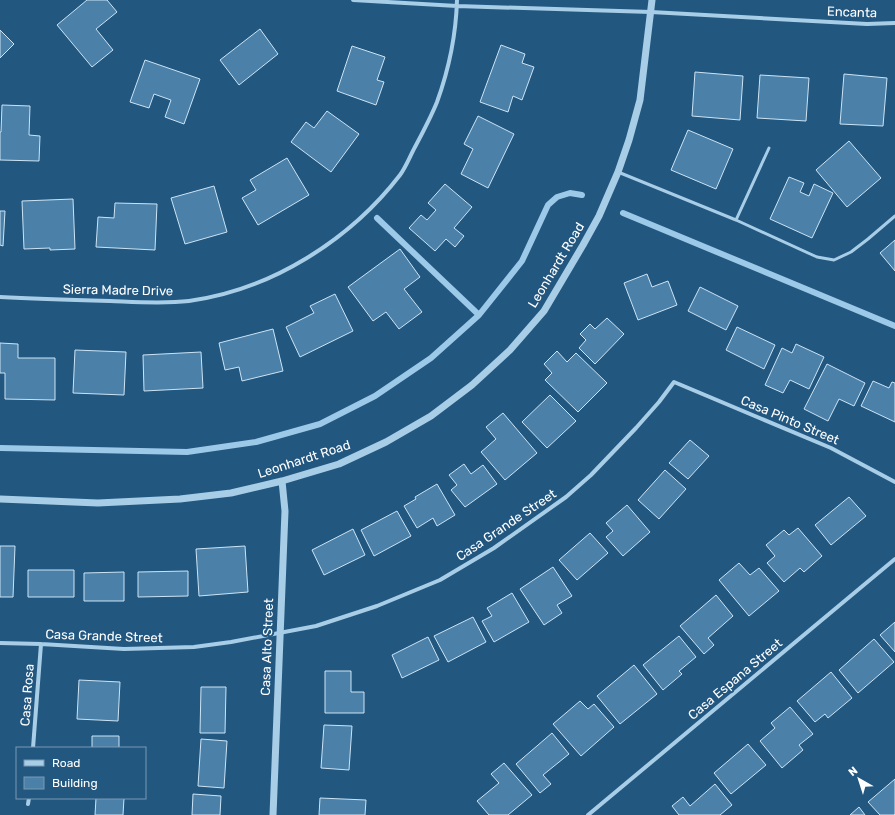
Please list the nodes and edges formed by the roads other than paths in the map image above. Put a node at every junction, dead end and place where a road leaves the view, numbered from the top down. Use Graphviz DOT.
graph roads {
  1 [pos="353,0"];
  2 [pos="457,0"];
  3 [pos="652,0"];
  4 [pos="457,6"];
  5 [pos="650,12"];
  6 [pos="895,23"];
  7 [pos="769,148"];
  8 [pos="618,172"];
  9 [pos="895,216"];
  10 [pos="736,220"];
  11 [pos="0,297"];
  12 [pos="674,382"];
  13 [pos="282,481"];
  14 [pos="895,482"];
  15 [pos="0,499"];
  16 [pos="895,559"];
  17 [pos="280,634"];
  18 [pos="0,642"];
  19 [pos="41,644"];
  20 [pos="33,747"];
  21 [pos="29,799"];
  22 [pos="28,804"];
  23 [pos="273,815"];
  24 [pos="588,815"];
  1 -- 4 [label="street, Encanta"];
  2 -- 4 [label="street, Sierra Madre Drive"];
  3 -- 5 [label="street, Leonhardt Road"];
  4 -- 5 [label="street, Encanta"];
  4 -- 11 [label="street, Sierra Madre Drive"];
  5 -- 6 [label="street, Encanta"];
  5 -- 8 [label="street, Leonhardt Road"];
  7 -- 10 [label="lane"];
  8 -- 10 [label="lane"];
  8 -- 13 [label="street, Leonhardt Road"];
  9 -- 10 [label="lane"];
  12 -- 14 [label="street, Casa Pinto Street"];
  12 -- 17 [label="street, Casa Grande Street"];
  13 -- 15 [label="street, Leonhardt Road"];
  13 -- 17 [label="street, Casa Alto Street"];
  16 -- 24 [label="street, Casa Espana Street"];
  17 -- 19 [label="street, Casa Grande Street"];
  17 -- 23 [label="street, Casa Alto Street"];
  18 -- 19 [label="street, Casa Grande Street"];
  19 -- 20 [label="street, Casa Rosa"];
  21 -- 22 [label="street"];
}
